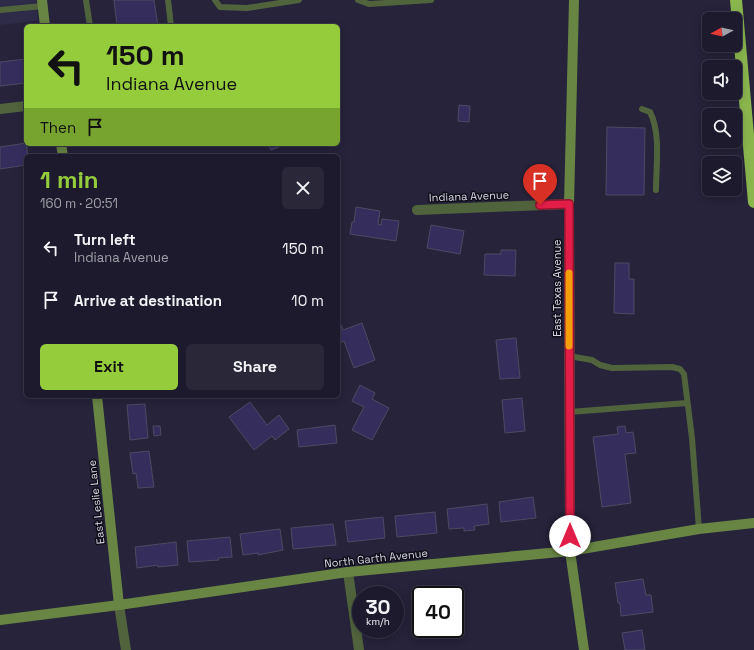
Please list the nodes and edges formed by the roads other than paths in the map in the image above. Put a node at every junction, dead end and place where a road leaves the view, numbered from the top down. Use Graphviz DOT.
graph roads {
  1 [pos="86,0"];
  2 [pos="168,0"];
  3 [pos="215,0"];
  4 [pos="299,0"];
  5 [pos="358,0"];
  6 [pos="431,0"];
  7 [pos="574,0"];
  8 [pos="727,0"];
  9 [pos="736,0"];
  10 [pos="42,3"];
  11 [pos="0,10"];
  12 [pos="730,12"];
  13 [pos="45,24"];
  14 [pos="90,24"];
  15 [pos="171,24"];
  16 [pos="737,52"];
  17 [pos="743,87"];
  18 [pos="24,106"];
  19 [pos="0,109"];
  20 [pos="642,109"];
  21 [pos="656,190"];
  22 [pos="754,202"];
  23 [pos="569,204"];
  24 [pos="417,210"];
  25 [pos="569,356"];
  26 [pos="97,398"];
  27 [pos="688,403"];
  28 [pos="569,412"];
  29 [pos="754,523"];
  30 [pos="698,529"];
  31 [pos="570,551"];
  32 [pos="348,572"];
  33 [pos="119,604"];
  34 [pos="0,620"];
  35 [pos="126,650"];
  36 [pos="359,650"];
  37 [pos="584,650"];
  1 -- 14 [label="lane"];
  2 -- 15 [label="lane"];
  3 -- 4 [label="lane"];
  5 -- 6 [label="lane"];
  7 -- 23 [label="street, East Texas Avenue"];
  8 -- 12 [label="highway"];
  9 -- 17 [label="highway"];
  10 -- 11 [label="lane"];
  10 -- 13 [label="street"];
  16 -- 17 [label="highway"];
  17 -- 22 [label="highway"];
  18 -- 19 [label="street"];
  20 -- 21 [label="lane"];
  23 -- 24 [label="street, Indiana Avenue"];
  23 -- 25 [label="street, East Texas Avenue"];
  25 -- 27 [label="lane"];
  25 -- 28 [label="street, East Texas Avenue"];
  26 -- 33 [label="street, East Leslie Lane"];
  27 -- 28 [label="lane"];
  27 -- 30 [label="lane"];
  28 -- 31 [label="street, East Texas Avenue"];
  29 -- 30 [label="street, North Garth Avenue"];
  30 -- 31 [label="street, North Garth Avenue"];
  31 -- 32 [label="street, North Garth Avenue"];
  31 -- 37 [label="street, East Texas Avenue"];
  32 -- 33 [label="street, North Garth Avenue"];
  32 -- 36 [label="street"];
  33 -- 34 [label="street, North Garth Avenue"];
  33 -- 35 [label="street"];
}
